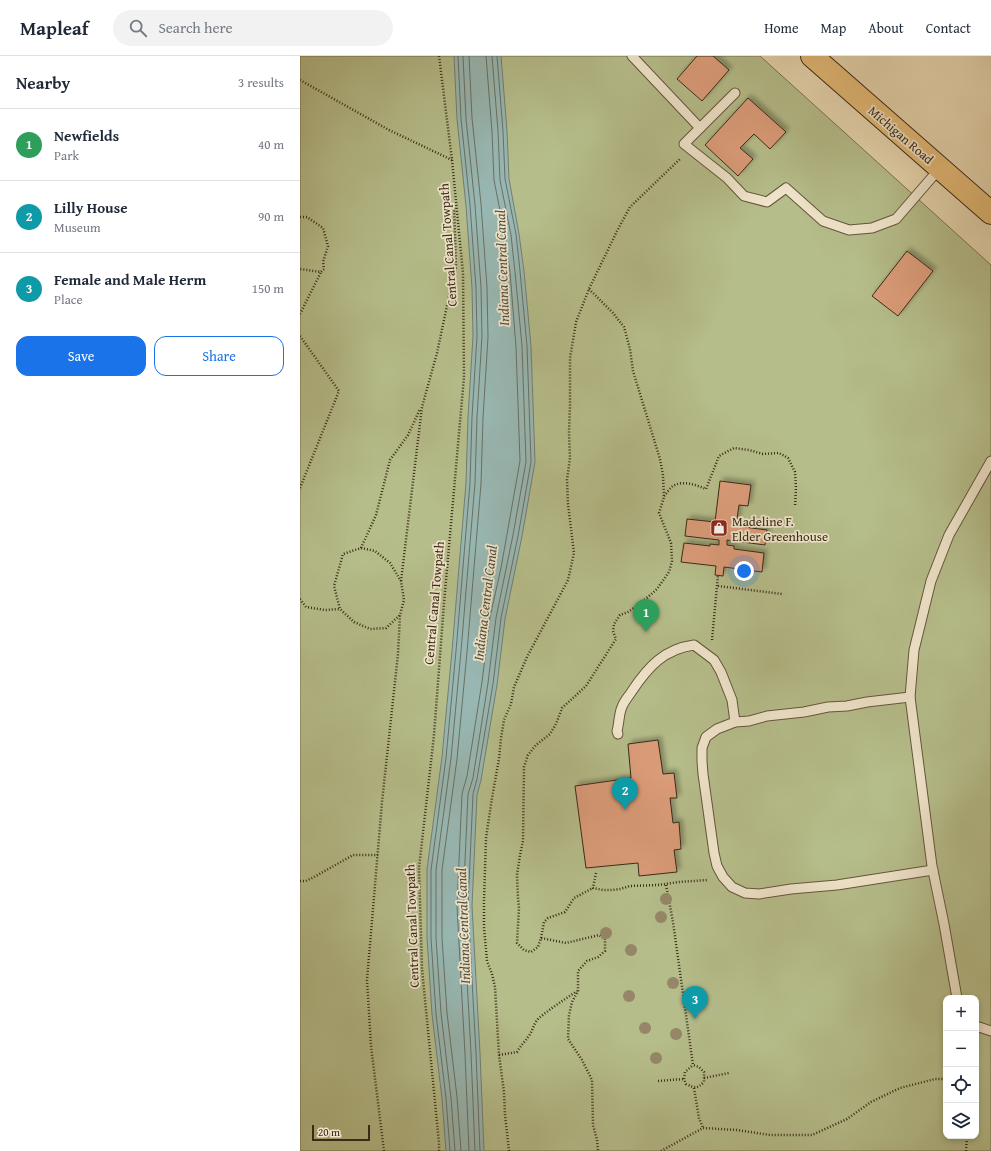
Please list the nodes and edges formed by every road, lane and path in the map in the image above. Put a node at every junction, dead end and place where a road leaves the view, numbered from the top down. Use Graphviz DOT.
graph roads {
  1 [pos="438,56"];
  2 [pos="632,56"];
  3 [pos="812,56"];
  4 [pos="300,80"];
  5 [pos="735,93"];
  6 [pos="700,128"];
  7 [pos="690,149"];
  8 [pos="452,160"];
  9 [pos="940,168"];
  10 [pos="453,182"];
  11 [pos="991,213"];
  12 [pos="300,217"];
  13 [pos="300,269"];
  14 [pos="321,272"];
  15 [pos="589,289"];
  16 [pos="300,314"];
  17 [pos="300,336"];
  18 [pos="422,407"];
  19 [pos="991,461"];
  20 [pos="300,488"];
  21 [pos="664,497"];
  22 [pos="795,506"];
  23 [pos="361,548"];
  24 [pos="718,575"];
  25 [pos="401,581"];
  26 [pos="718,586"];
  27 [pos="782,594"];
  28 [pos="300,599"];
  29 [pos="340,609"];
  30 [pos="400,615"];
  31 [pos="710,657"];
  32 [pos="910,697"];
  33 [pos="735,722"];
  34 [pos="618,734"];
  35 [pos="378,856"];
  36 [pos="933,870"];
  37 [pos="596,873"];
  38 [pos="723,877"];
  39 [pos="300,881"];
  40 [pos="666,884"];
  41 [pos="593,888"];
  42 [pos="541,938"];
  43 [pos="578,991"];
  44 [pos="956,995"];
  45 [pos="979,1027"];
  46 [pos="991,1031"];
  47 [pos="499,1055"];
  48 [pos="693,1065"];
  49 [pos="729,1072"];
  50 [pos="704,1078"];
  51 [pos="684,1079"];
  52 [pos="943,1079"];
  53 [pos="658,1081"];
  54 [pos="694,1088"];
  55 [pos="703,1128"];
  56 [pos="967,1139"];
  57 [pos="384,1151"];
  58 [pos="439,1151"];
  59 [pos="509,1151"];
  60 [pos="598,1151"];
  61 [pos="660,1151"];
  62 [pos="966,1151"];
  1 -- 8 [label="path, Central Canal Towpath"];
  2 -- 6 [label="lane"];
  3 -- 9 [label="main road, Michigan Road"];
  4 -- 8 [label="path"];
  5 -- 6 [label="lane"];
  6 -- 7 [label="lane"];
  7 -- 9 [label="lane"];
  7 -- 15 [label="path"];
  8 -- 10 [label="path, Central Canal Towpath"];
  9 -- 11 [label="main road, Michigan Road"];
  10 -- 18 [label="path"];
  10 -- 58 [label="path, Central Canal Towpath"];
  12 -- 14 [label="path"];
  13 -- 14 [label="path"];
  14 -- 16 [label="path"];
  15 -- 21 [label="path"];
  15 -- 47 [label="path"];
  17 -- 20 [label="path"];
  18 -- 23 [label="path"];
  18 -- 25 [label="path"];
  19 -- 32 [label="lane"];
  21 -- 22 [label="path"];
  21 -- 42 [label="path"];
  23 -- 25 [label="path"];
  23 -- 29 [label="path"];
  24 -- 26 [label="path"];
  25 -- 30 [label="path"];
  26 -- 27 [label="path"];
  26 -- 31 [label="path"];
  28 -- 29 [label="path"];
  29 -- 30 [label="path"];
  30 -- 35 [label="path"];
  31 -- 33 [label="lane"];
  31 -- 34 [label="lane"];
  32 -- 33 [label="lane"];
  32 -- 36 [label="lane"];
  33 -- 38 [label="lane"];
  35 -- 39 [label="path"];
  35 -- 57 [label="path"];
  36 -- 38 [label="lane"];
  36 -- 44 [label="lane"];
  37 -- 41 [label="path"];
  38 -- 40 [label="path"];
  40 -- 41 [label="path"];
  40 -- 48 [label="path"];
  41 -- 42 [label="path"];
  42 -- 43 [label="path"];
  43 -- 47 [label="path"];
  43 -- 60 [label="path"];
  45 -- 46 [label="lane"];
  47 -- 59 [label="path"];
  48 -- 50 [label="path"];
  48 -- 51 [label="path"];
  49 -- 50 [label="path"];
  50 -- 54 [label="path"];
  51 -- 53 [label="path"];
  51 -- 54 [label="path"];
  52 -- 55 [label="path"];
  54 -- 55 [label="path"];
  55 -- 61 [label="path"];
  56 -- 62 [label="path"];
}
